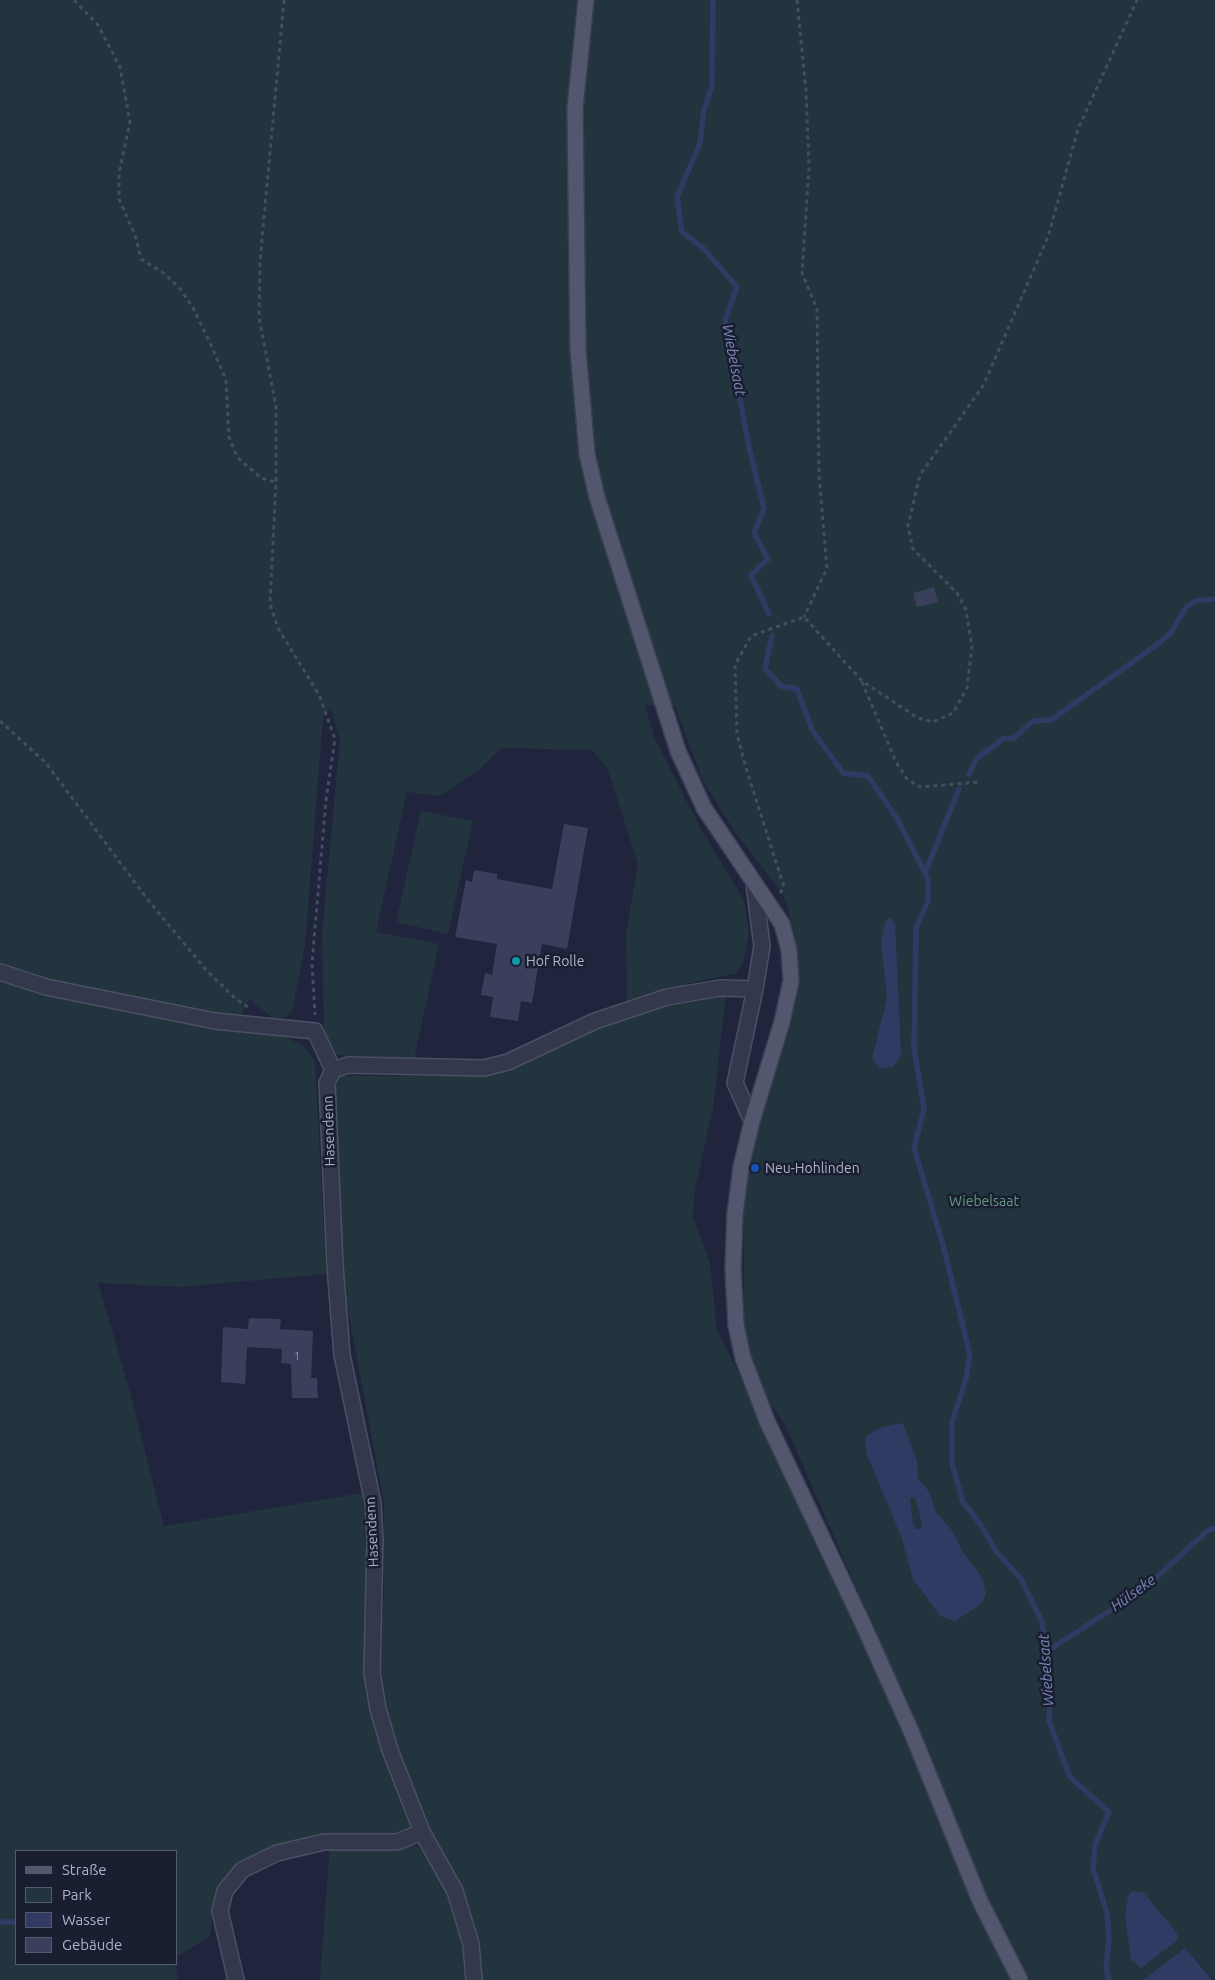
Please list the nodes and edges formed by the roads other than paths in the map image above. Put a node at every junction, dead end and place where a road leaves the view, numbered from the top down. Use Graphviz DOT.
graph roads {
  1 [pos="586,0"];
  2 [pos="754,884"];
  3 [pos="0,972"];
  4 [pos="755,989"];
  5 [pos="332,1070"];
  6 [pos="752,1122"];
  7 [pos="422,1832"];
  8 [pos="236,1980"];
  9 [pos="474,1980"];
  10 [pos="1020,1980"];
  1 -- 2 [label="main road"];
  2 -- 4 [label="street"];
  2 -- 6 [label="main road"];
  3 -- 5 [label="street"];
  4 -- 5 [label="street"];
  4 -- 6 [label="street"];
  5 -- 7 [label="street, Hasendenn"];
  6 -- 10 [label="main road"];
  7 -- 8 [label="street"];
  7 -- 9 [label="street, Hasendenn"];
}
